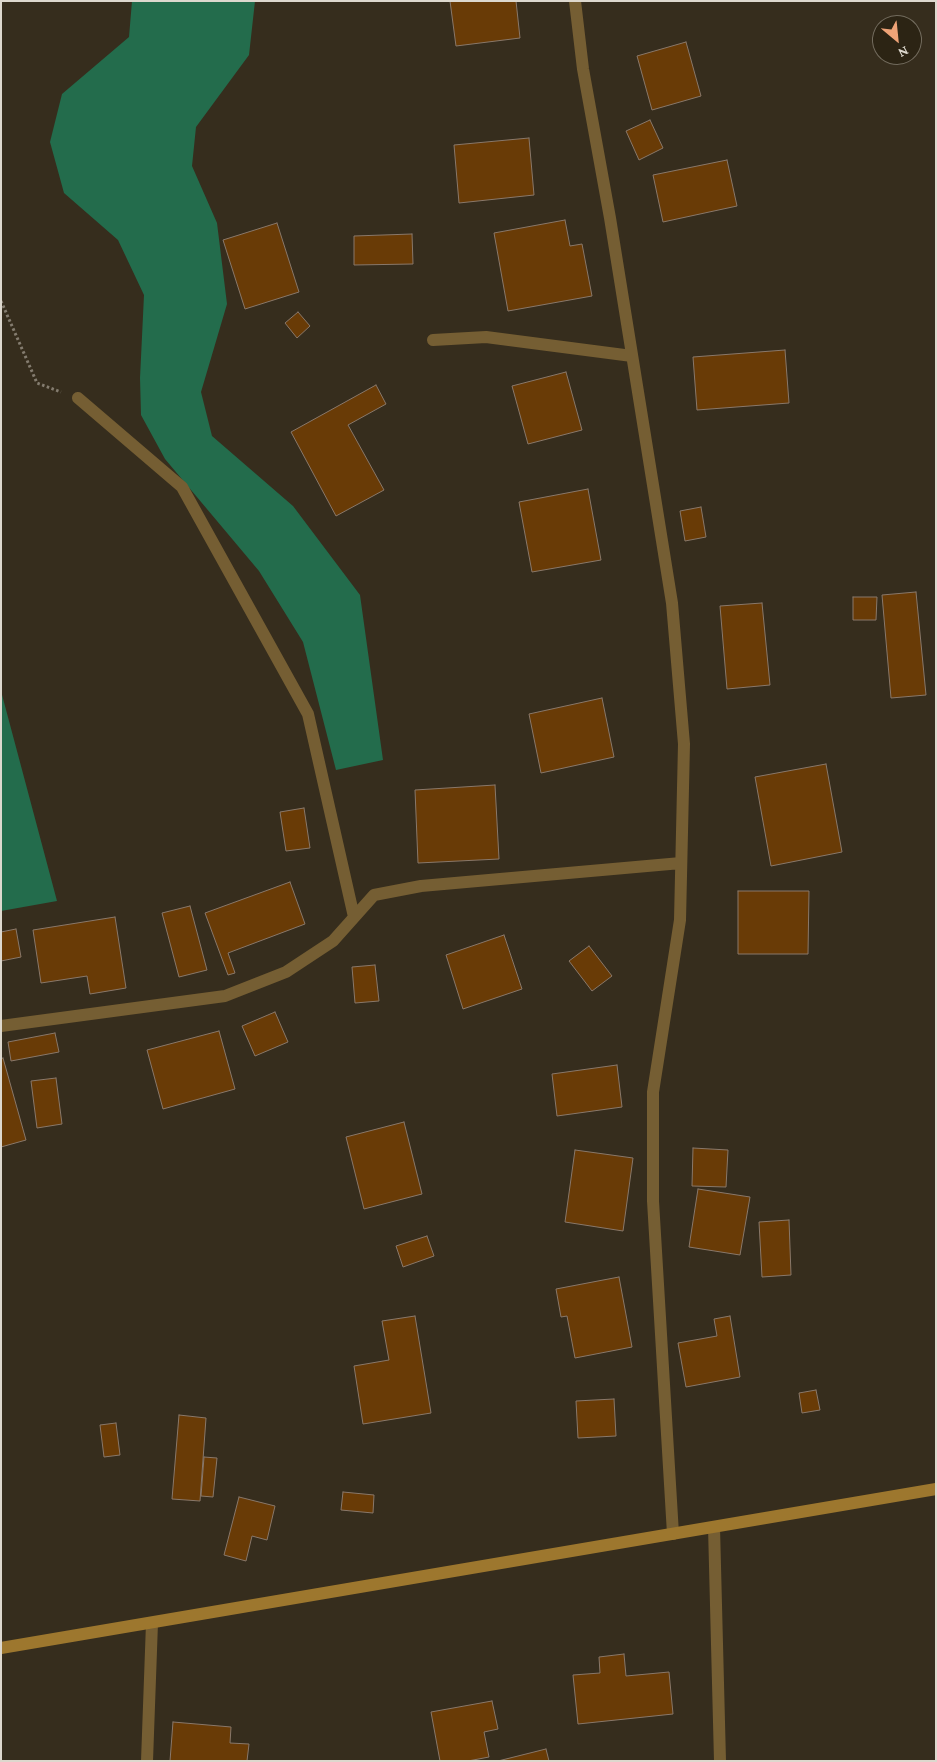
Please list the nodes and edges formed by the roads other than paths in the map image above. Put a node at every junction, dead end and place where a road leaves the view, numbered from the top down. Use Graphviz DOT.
graph roads {
  1 [pos="575,1"];
  2 [pos="433,340"];
  3 [pos="632,356"];
  4 [pos="78,398"];
  5 [pos="681,863"];
  6 [pos="354,917"];
  7 [pos="1,1026"];
  8 [pos="936,1489"];
  9 [pos="714,1527"];
  10 [pos="673,1534"];
  11 [pos="152,1623"];
  12 [pos="1,1648"];
  13 [pos="147,1761"];
  14 [pos="720,1761"];
  1 -- 3 [label="street"];
  2 -- 3 [label="street"];
  3 -- 5 [label="street"];
  4 -- 6 [label="street"];
  5 -- 6 [label="street"];
  5 -- 10 [label="street"];
  6 -- 7 [label="street"];
  8 -- 9 [label="main road"];
  9 -- 10 [label="main road"];
  9 -- 14 [label="street"];
  10 -- 11 [label="main road"];
  11 -- 12 [label="main road"];
  11 -- 13 [label="street"];
}
